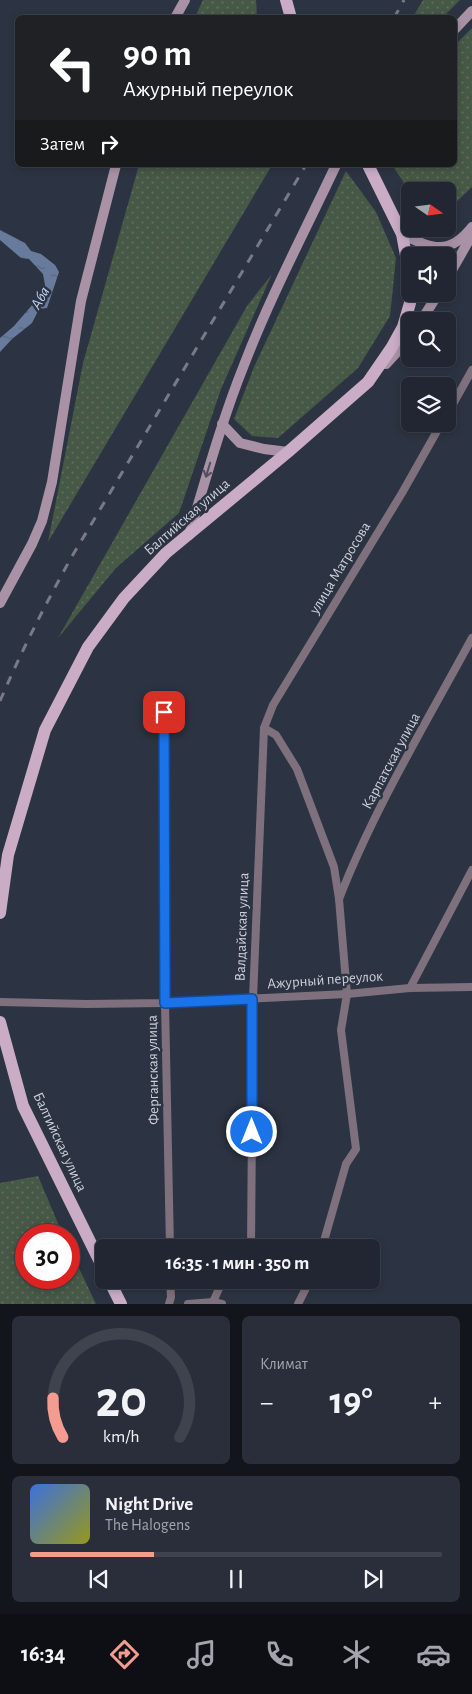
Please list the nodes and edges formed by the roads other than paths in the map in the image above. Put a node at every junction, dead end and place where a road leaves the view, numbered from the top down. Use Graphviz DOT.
graph roads {
  1 [pos="185,0"];
  2 [pos="286,0"];
  3 [pos="472,11"];
  4 [pos="177,15"];
  5 [pos="290,15"];
  6 [pos="457,26"];
  7 [pos="115,167"];
  8 [pos="335,167"];
  9 [pos="369,167"];
  10 [pos="472,227"];
  11 [pos="401,232"];
  12 [pos="472,235"];
  13 [pos="410,238"];
  14 [pos="456,263"];
  15 [pos="410,302"];
  16 [pos="401,347"];
  17 [pos="472,370"];
  18 [pos="368,382"];
  19 [pos="456,399"];
  20 [pos="222,424"];
  21 [pos="436,432"];
  22 [pos="288,452"];
  23 [pos="189,534"];
  24 [pos="0,603"];
  25 [pos="472,638"];
  26 [pos="164,712"];
  27 [pos="264,728"];
  28 [pos="472,870"];
  29 [pos="340,899"];
  30 [pos="0,913"];
  31 [pos="472,987"];
  32 [pos="410,988"];
  33 [pos="347,994"];
  34 [pos="252,999"];
  35 [pos="0,1002"];
  36 [pos="165,1003"];
  37 [pos="0,1022"];
  38 [pos="170,1239"];
  39 [pos="251,1239"];
  40 [pos="325,1239"];
  41 [pos="95,1252"];
  42 [pos="114,1289"];
  43 [pos="171,1289"];
  44 [pos="220,1289"];
  45 [pos="306,1289"];
  46 [pos="213,1302"];
  47 [pos="121,1304"];
  48 [pos="169,1304"];
  49 [pos="188,1304"];
  50 [pos="222,1304"];
  51 [pos="298,1304"];
  1 -- 4 [label="street"];
  2 -- 5 [label="main road"];
  3 -- 6 [label="street"];
  7 -- 24 [label="street"];
  8 -- 20 [label="street"];
  9 -- 11 [label="main road"];
  10 -- 13 [label="street"];
  12 -- 14 [label="street"];
  15 -- 18 [label="main road, Балтийская улица"];
  16 -- 18 [label="street"];
  17 -- 19 [label="street"];
  18 -- 22 [label="main road, Балтийская улица"];
  20 -- 22 [label="street"];
  20 -- 23 [label="street, one-way"];
  21 -- 27 [label="street, улица Матросова"];
  22 -- 23 [label="main road, Балтийская улица"];
  23 -- 30 [label="main road, Балтийская улица"];
  25 -- 29 [label="street, Карпатская улица"];
  26 -- 36 [label="street, Ферганская улица"];
  27 -- 29 [label="street, Карпатская улица"];
  27 -- 34 [label="street, Валдайская улица"];
  28 -- 32 [label="street"];
  29 -- 33 [label="street, Карпатская улица"];
  31 -- 32 [label="street, Ажурный переулок"];
  32 -- 33 [label="street, Ажурный переулок"];
  33 -- 34 [label="street, Ажурный переулок"];
  33 -- 40 [label="street, Карпатская улица"];
  34 -- 36 [label="street, Ажурный переулок"];
  34 -- 39 [label="street, Валдайская улица"];
  35 -- 36 [label="street, Ажурный переулок"];
  36 -- 38 [label="street, Ферганская улица"];
  37 -- 41 [label="main road, Балтийская улица"];
  42 -- 47 [label="main road"];
  43 -- 48 [label="street"];
  44 -- 46 [label="street"];
  45 -- 51 [label="street"];
  46 -- 49 [label="street"];
  46 -- 50 [label="street"];
}
